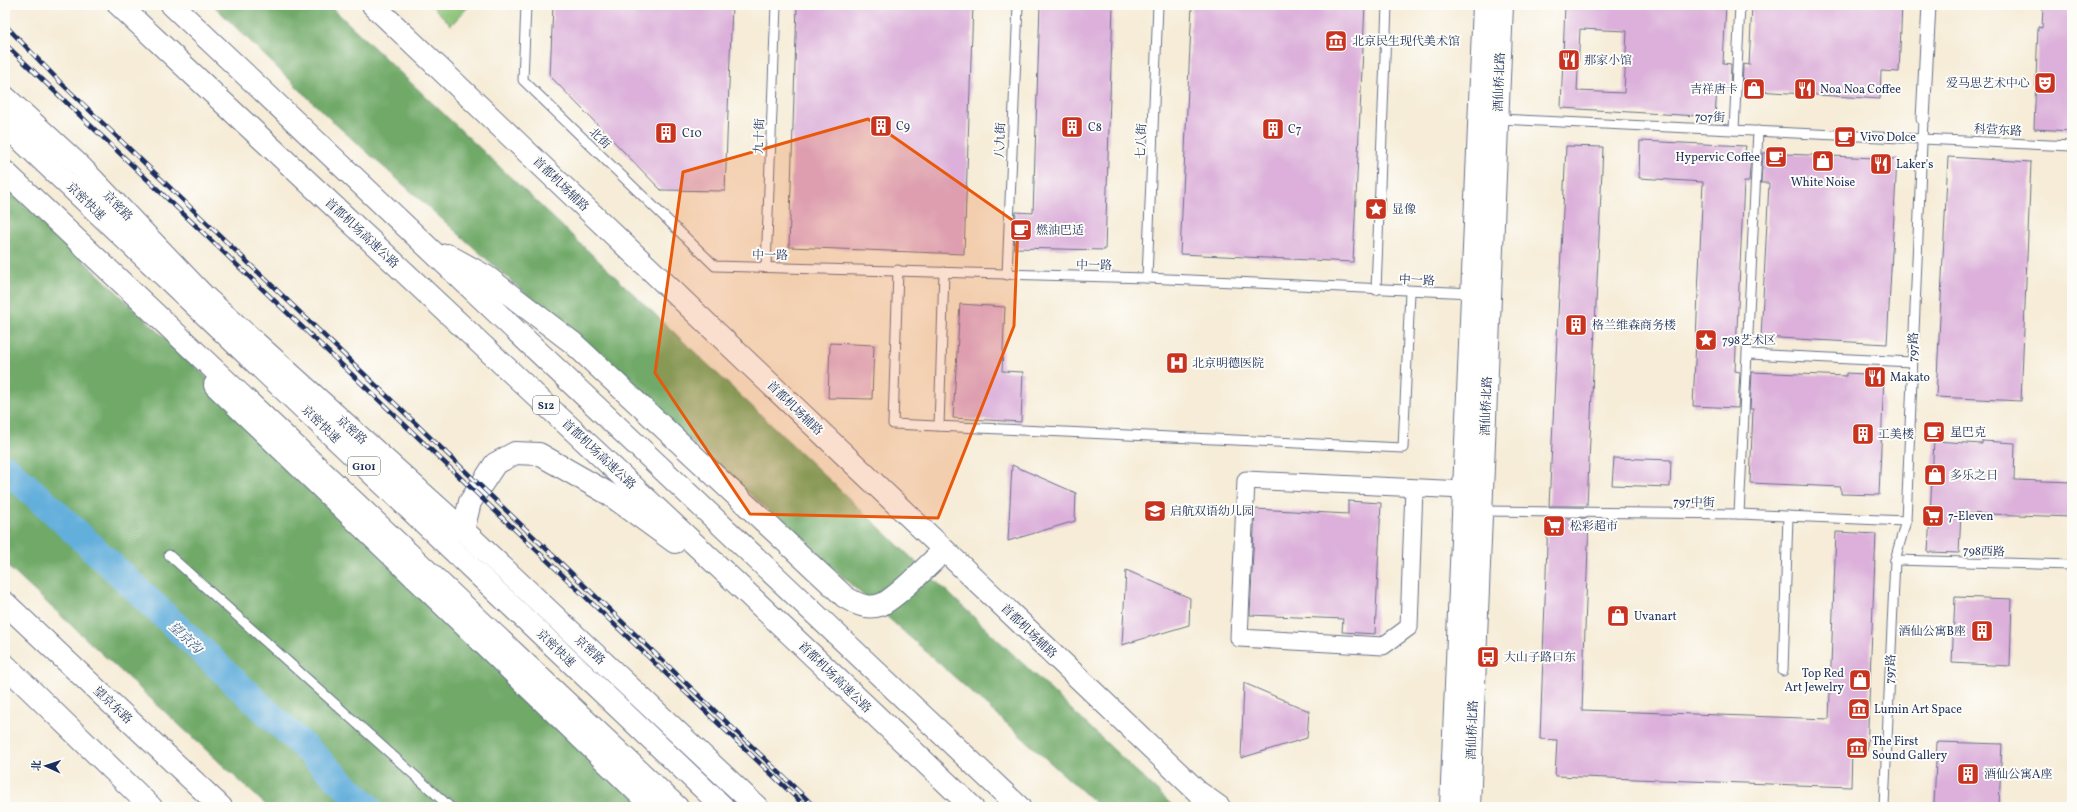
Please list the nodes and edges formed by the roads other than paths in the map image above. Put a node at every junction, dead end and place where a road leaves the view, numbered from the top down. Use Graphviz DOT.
graph roads {
  1 [pos="119,5"];
  2 [pos="172,5"];
  3 [pos="373,5"];
  4 [pos="526,5"];
  5 [pos="776,5"];
  6 [pos="1018,5"];
  7 [pos="1158,5"];
  8 [pos="1387,5"];
  9 [pos="1484,5"];
  10 [pos="1502,5"];
  11 [pos="1740,5"];
  12 [pos="1929,5"];
  13 [pos="5,97"];
  14 [pos="5,110"];
  15 [pos="1498,119"];
  16 [pos="1923,119"];
  17 [pos="5,126"];
  18 [pos="1734,130"];
  19 [pos="1758,131"];
  20 [pos="1922,138"];
  21 [pos="2072,146"];
  22 [pos="32,150"];
  23 [pos="5,172"];
  24 [pos="5,183"];
  25 [pos="422,243"];
  26 [pos="715,266"];
  27 [pos="766,267"];
  28 [pos="898,270"];
  29 [pos="944,272"];
  30 [pos="1007,275"];
  31 [pos="1148,278"];
  32 [pos="1376,290"];
  33 [pos="1410,292"];
  34 [pos="1472,293"];
  35 [pos="1748,354"];
  36 [pos="1912,362"];
  37 [pos="940,426"];
  38 [pos="1414,488"];
  39 [pos="1464,490"];
  40 [pos="1481,511"];
  41 [pos="1739,514"];
  42 [pos="1788,516"];
  43 [pos="1906,521"];
  44 [pos="463,530"];
  45 [pos="944,550"];
  46 [pos="170,555"];
  47 [pos="1895,560"];
  48 [pos="2072,565"];
  49 [pos="748,594"];
  50 [pos="5,603"];
  51 [pos="5,665"];
  52 [pos="1783,671"];
  53 [pos="151,807"];
  54 [pos="221,807"];
  55 [pos="450,807"];
  56 [pos="653,807"];
  57 [pos="677,807"];
  58 [pos="723,807"];
  59 [pos="757,807"];
  60 [pos="972,807"];
  61 [pos="1019,807"];
  62 [pos="1219,807"];
  63 [pos="1451,807"];
  64 [pos="1469,807"];
  65 [pos="1884,807"];
  1 -- 49 [label="main road, 首都机场高速公路 / S12"];
  2 -- 25 [label="main road, S12"];
  3 -- 45 [label="main road, 首都机场辅路"];
  4 -- 26 [label="lane, 北街"];
  5 -- 27 [label="lane, 九十街"];
  6 -- 30 [label="lane, 八九街"];
  7 -- 31 [label="lane, 七八街"];
  8 -- 32 [label="lane"];
  9 -- 34 [label="main road, 酒仙桥北路"];
  10 -- 15 [label="main road, 酒仙桥北路"];
  11 -- 18 [label="lane"];
  12 -- 16 [label="street, 797路"];
  13 -- 44 [label="main road, 京密路 / G101"];
  14 -- 22 [label="main road"];
  15 -- 18 [label="lane, 707街"];
  15 -- 40 [label="main road, 酒仙桥北路"];
  16 -- 20 [label="lane, 797路"];
  17 -- 22 [label="main road, 京密快速 / G101"];
  18 -- 19 [label="lane, 707街"];
  19 -- 20 [label="lane, 707街"];
  19 -- 35 [label="lane"];
  20 -- 21 [label="lane, 科营东路"];
  20 -- 36 [label="lane, 797路"];
  22 -- 58 [label="main road, 京密快速 / G101"];
  23 -- 57 [label="main road, G101"];
  24 -- 56 [label="main road"];
  25 -- 45 [label="main road"];
  25 -- 61 [label="main road, S12"];
  26 -- 27 [label="lane, 中一路"];
  27 -- 28 [label="lane, 中一路"];
  28 -- 29 [label="lane, 中一路"];
  28 -- 37 [label="lane"];
  29 -- 30 [label="lane, 中一路"];
  29 -- 37 [label="lane"];
  30 -- 31 [label="lane, 中一路"];
  31 -- 32 [label="lane, 中一路"];
  32 -- 33 [label="lane, 中一路"];
  33 -- 34 [label="lane, 中一路"];
  33 -- 37 [label="lane"];
  34 -- 39 [label="main road, 酒仙桥北路"];
  35 -- 36 [label="lane"];
  35 -- 41 [label="lane"];
  36 -- 43 [label="lane, 797路"];
  38 -- 38 [label="street"];
  38 -- 39 [label="street"];
  39 -- 63 [label="main road, 酒仙桥北路"];
  40 -- 41 [label="lane, 797中街"];
  40 -- 64 [label="main road, 酒仙桥北路"];
  41 -- 42 [label="lane, 797中街"];
  42 -- 43 [label="lane, 797中街"];
  42 -- 52 [label="lane"];
  43 -- 47 [label="lane, 797路"];
  44 -- 49 [label="main road"];
  44 -- 59 [label="main road, 京密路 / G101"];
  45 -- 62 [label="main road, 首都机场辅路"];
  46 -- 55 [label="lane"];
  47 -- 48 [label="lane, 798西路"];
  47 -- 65 [label="lane, 797路"];
  49 -- 60 [label="main road, 首都机场高速公路 / S12"];
  50 -- 54 [label="main road, 望京东路"];
  51 -- 53 [label="main road"];
}
